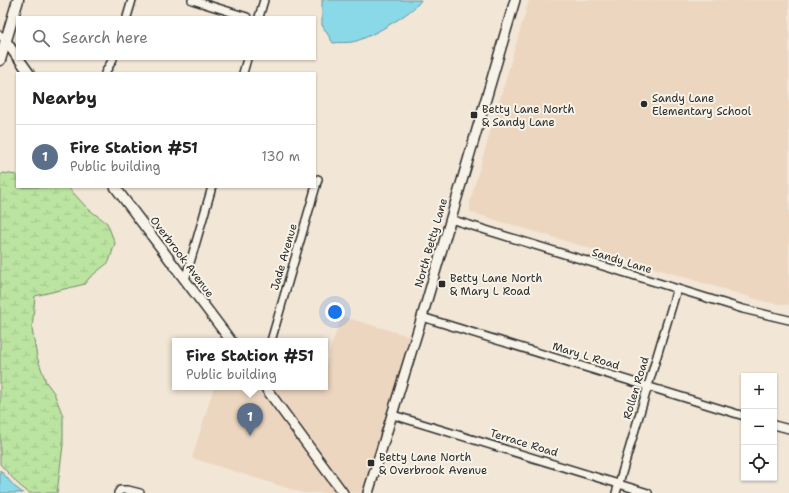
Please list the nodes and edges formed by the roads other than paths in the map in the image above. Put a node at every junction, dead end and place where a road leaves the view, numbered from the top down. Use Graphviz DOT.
graph roads {
  1 [pos="18,0"];
  2 [pos="132,0"];
  3 [pos="192,0"];
  4 [pos="264,0"];
  5 [pos="515,0"];
  6 [pos="127,16"];
  7 [pos="244,16"];
  8 [pos="259,16"];
  9 [pos="3,38"];
  10 [pos="16,55"];
  11 [pos="0,60"];
  12 [pos="20,60"];
  13 [pos="112,60"];
  14 [pos="247,60"];
  15 [pos="28,72"];
  16 [pos="106,72"];
  17 [pos="244,72"];
  18 [pos="318,179"];
  19 [pos="316,186"];
  20 [pos="116,188"];
  21 [pos="212,188"];
  22 [pos="315,188"];
  23 [pos="450,219"];
  24 [pos="185,280"];
  25 [pos="677,289"];
  26 [pos="422,317"];
  27 [pos="789,320"];
  28 [pos="229,338"];
  29 [pos="272,338"];
  30 [pos="648,386"];
  31 [pos="268,390"];
  32 [pos="393,415"];
  33 [pos="741,415"];
  34 [pos="777,426"];
  35 [pos="789,429"];
  36 [pos="619,484"];
  37 [pos="119,492"];
  38 [pos="140,493"];
  39 [pos="343,493"];
  40 [pos="368,493"];
  41 [pos="616,493"];
  42 [pos="648,493"];
  1 -- 9 [label="main road"];
  2 -- 6 [label="street"];
  3 -- 7 [label="street"];
  4 -- 8 [label="street"];
  5 -- 23 [label="street, North Betty Lane"];
  9 -- 10 [label="street"];
  9 -- 11 [label="main road"];
  12 -- 15 [label="street"];
  13 -- 16 [label="street"];
  14 -- 17 [label="street"];
  18 -- 19 [label="street, Jade Avenue"];
  20 -- 24 [label="street, Overbrook Avenue"];
  21 -- 24 [label="street"];
  22 -- 29 [label="street, Jade Avenue"];
  23 -- 25 [label="street, Sandy Lane"];
  23 -- 26 [label="street, North Betty Lane"];
  24 -- 28 [label="street, Overbrook Avenue"];
  25 -- 27 [label="street, Sandy Lane"];
  25 -- 30 [label="street, Rollen Road"];
  26 -- 30 [label="street, Mary L Road"];
  26 -- 32 [label="street, North Betty Lane"];
  30 -- 33 [label="street, Mary L Road"];
  30 -- 36 [label="street, Rollen Road"];
  31 -- 39 [label="street"];
  32 -- 36 [label="street, Terrace Road"];
  32 -- 40 [label="street, North Betty Lane"];
  34 -- 35 [label="street"];
  36 -- 41 [label="street, Rollen Road"];
  36 -- 42 [label="street, Terrace Road"];
  37 -- 38 [label="street"];
}
